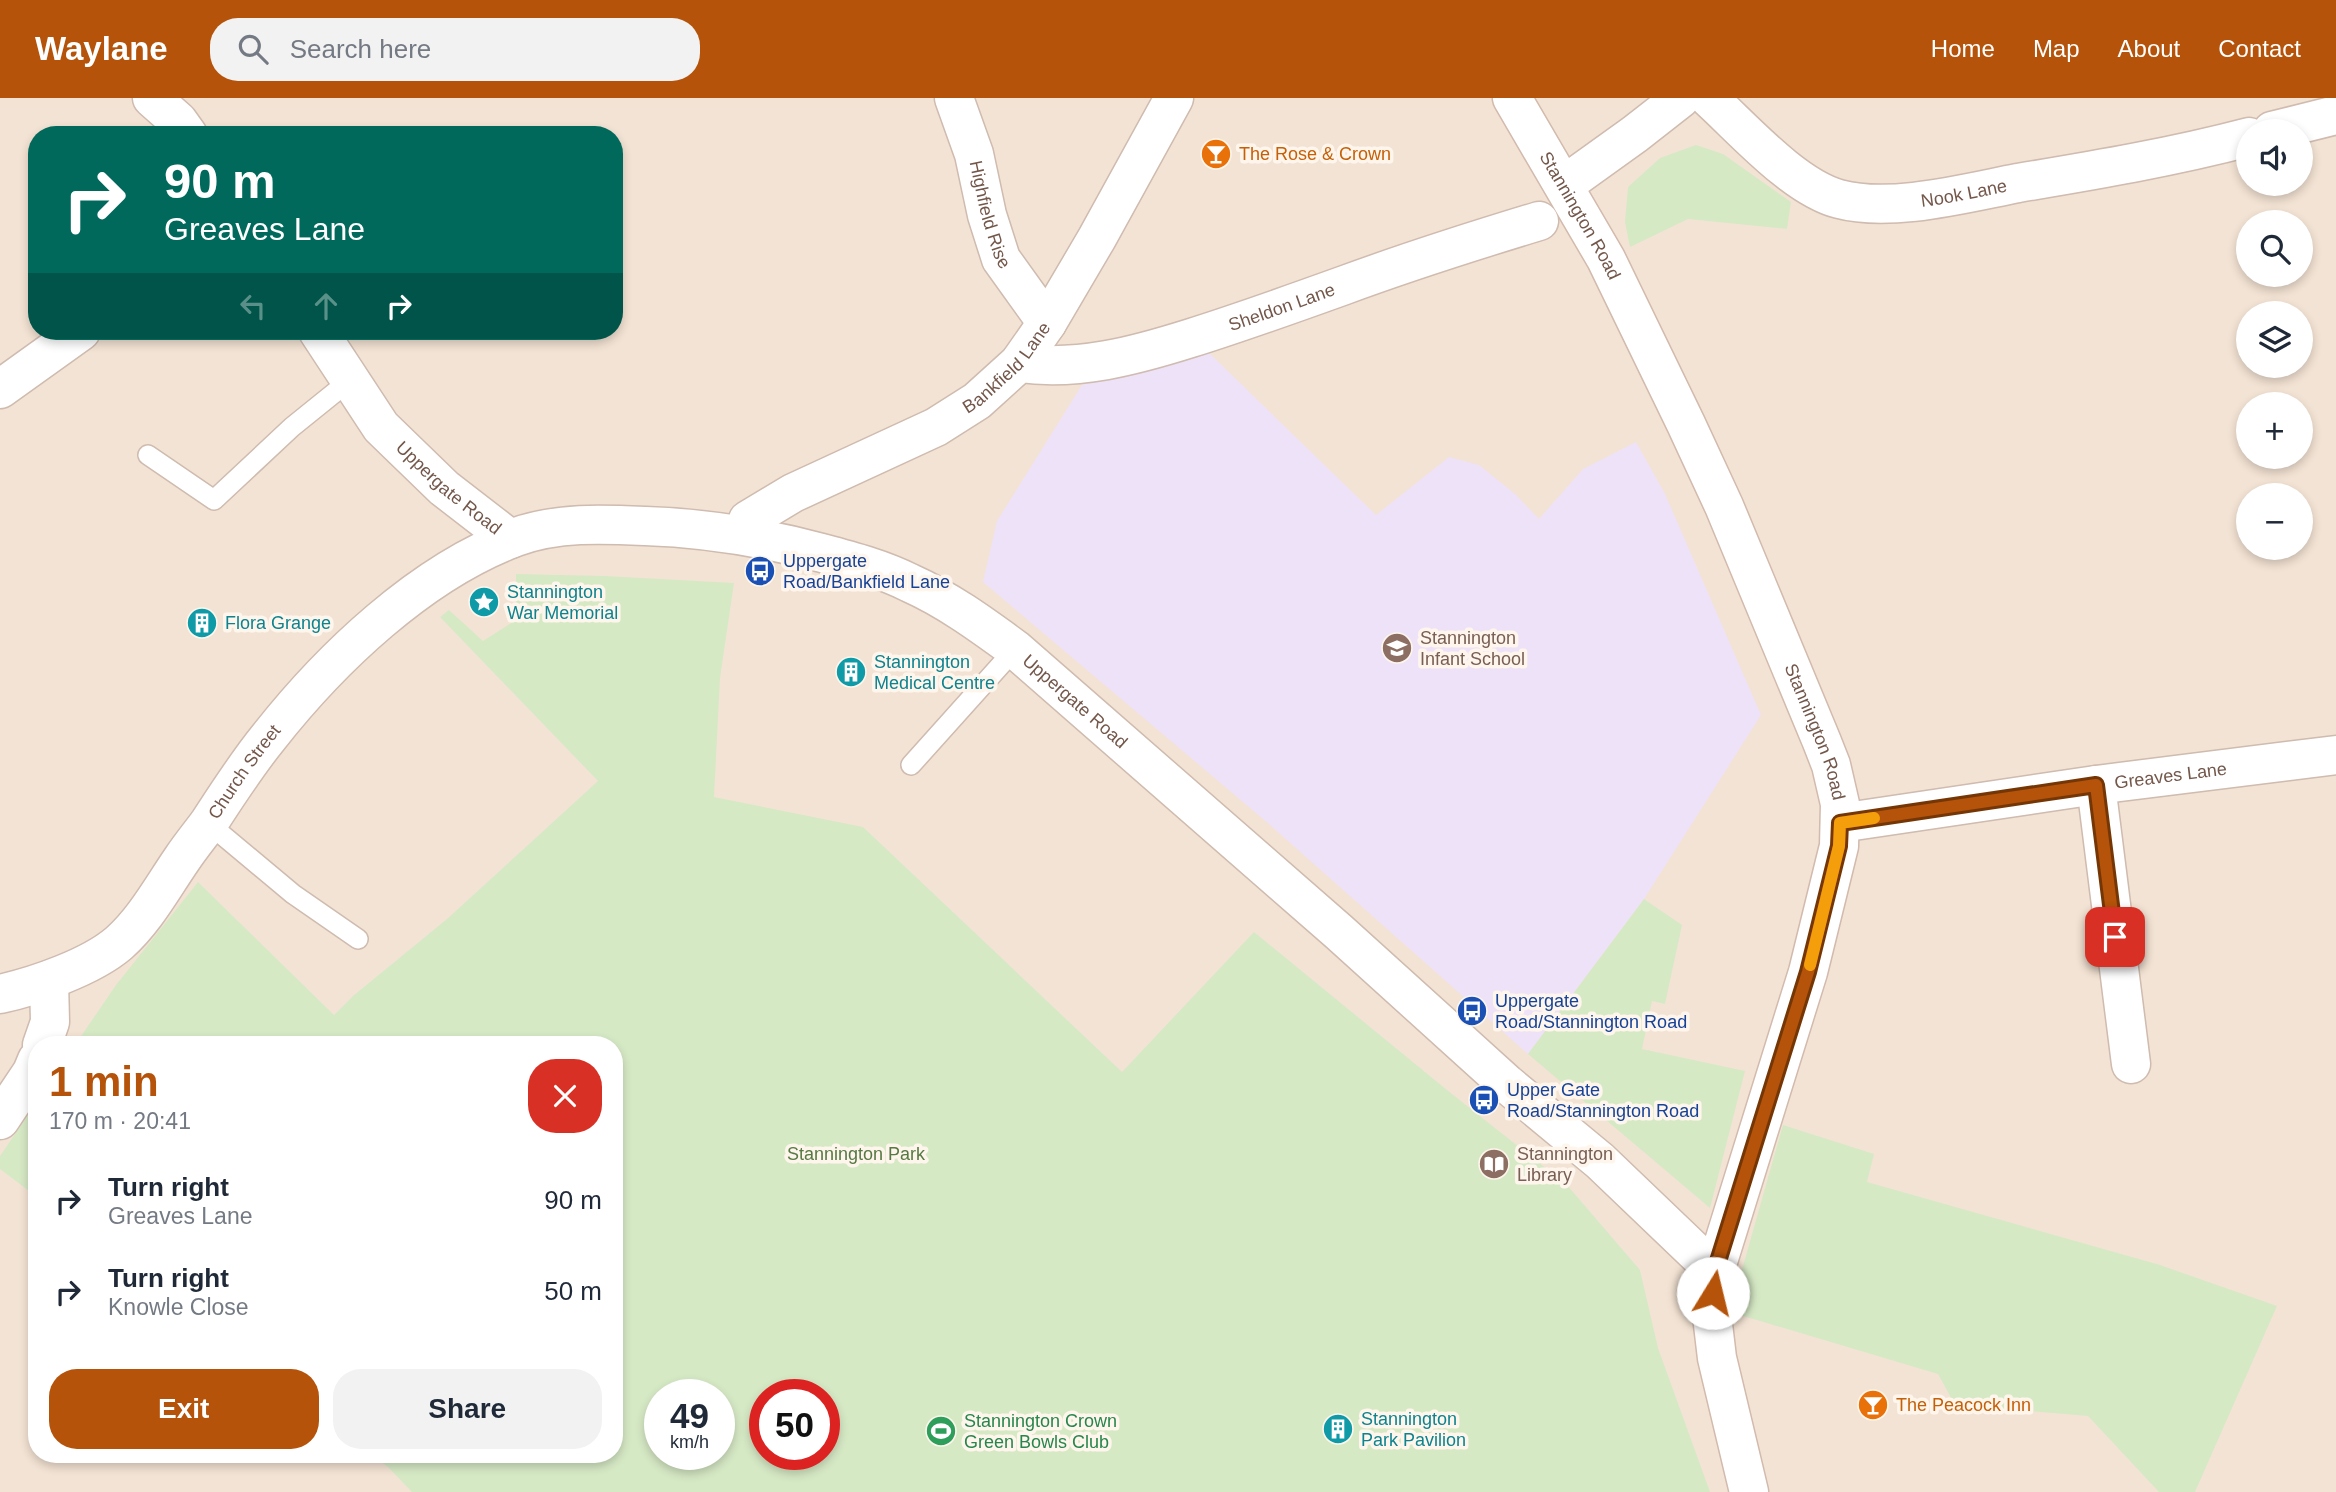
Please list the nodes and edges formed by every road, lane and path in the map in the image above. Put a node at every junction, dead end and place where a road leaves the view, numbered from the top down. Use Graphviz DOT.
graph roads {
  1 [pos="152,98"];
  2 [pos="954,98"];
  3 [pos="1174,98"];
  4 [pos="1512,98"];
  5 [pos="1681,98"];
  6 [pos="1709,98"];
  7 [pos="2336,115"];
  8 [pos="2313,121"];
  9 [pos="182,126"];
  10 [pos="2236,140"];
  11 [pos="1564,185"];
  12 [pos="1539,221"];
  13 [pos="1047,323"];
  14 [pos="68,340"];
  15 [pos="324,340"];
  16 [pos="1019,363"];
  17 [pos="349,380"];
  18 [pos="0,388"];
  19 [pos="148,455"];
  20 [pos="743,534"];
  21 [pos="510,539"];
  22 [pos="1015,649"];
  23 [pos="2336,755"];
  24 [pos="911,765"];
  25 [pos="2096,785"];
  26 [pos="208,823"];
  27 [pos="1840,823"];
  28 [pos="358,939"];
  29 [pos="49,980"];
  30 [pos="0,994"];
  31 [pos="45,1036"];
  32 [pos="2131,1064"];
  33 [pos="28,1078"];
  34 [pos="0,1120"];
  35 [pos="1715,1271"];
  36 [pos="1749,1492"];
  1 -- 9 [label="street"];
  2 -- 13 [label="street, Highfield Rise"];
  3 -- 13 [label="street, Bankfield Lane"];
  4 -- 11 [label="street, Stannington Road"];
  5 -- 11 [label="street"];
  6 -- 10 [label="street, Nook Lane"];
  7 -- 8 [label="street"];
  11 -- 27 [label="street, Stannington Road"];
  12 -- 16 [label="street, Sheldon Lane"];
  13 -- 16 [label="street, Bankfield Lane"];
  14 -- 18 [label="street"];
  15 -- 17 [label="street, Uppergate Road"];
  16 -- 20 [label="street, Bankfield Lane"];
  17 -- 19 [label="lane"];
  17 -- 21 [label="street, Uppergate Road"];
  20 -- 21 [label="street, Uppergate Road"];
  20 -- 22 [label="street, Uppergate Road"];
  21 -- 26 [label="street, Church Street"];
  22 -- 24 [label="lane"];
  22 -- 35 [label="street, Uppergate Road"];
  23 -- 25 [label="street, Greaves Lane"];
  25 -- 27 [label="street, Greaves Lane"];
  25 -- 32 [label="street"];
  26 -- 28 [label="lane"];
  26 -- 29 [label="street, Church Street"];
  27 -- 35 [label="street, Stannington Road"];
  29 -- 30 [label="street, Church Street"];
  29 -- 31 [label="street"];
  33 -- 34 [label="street"];
  35 -- 36 [label="street, Stannington Road"];
}
